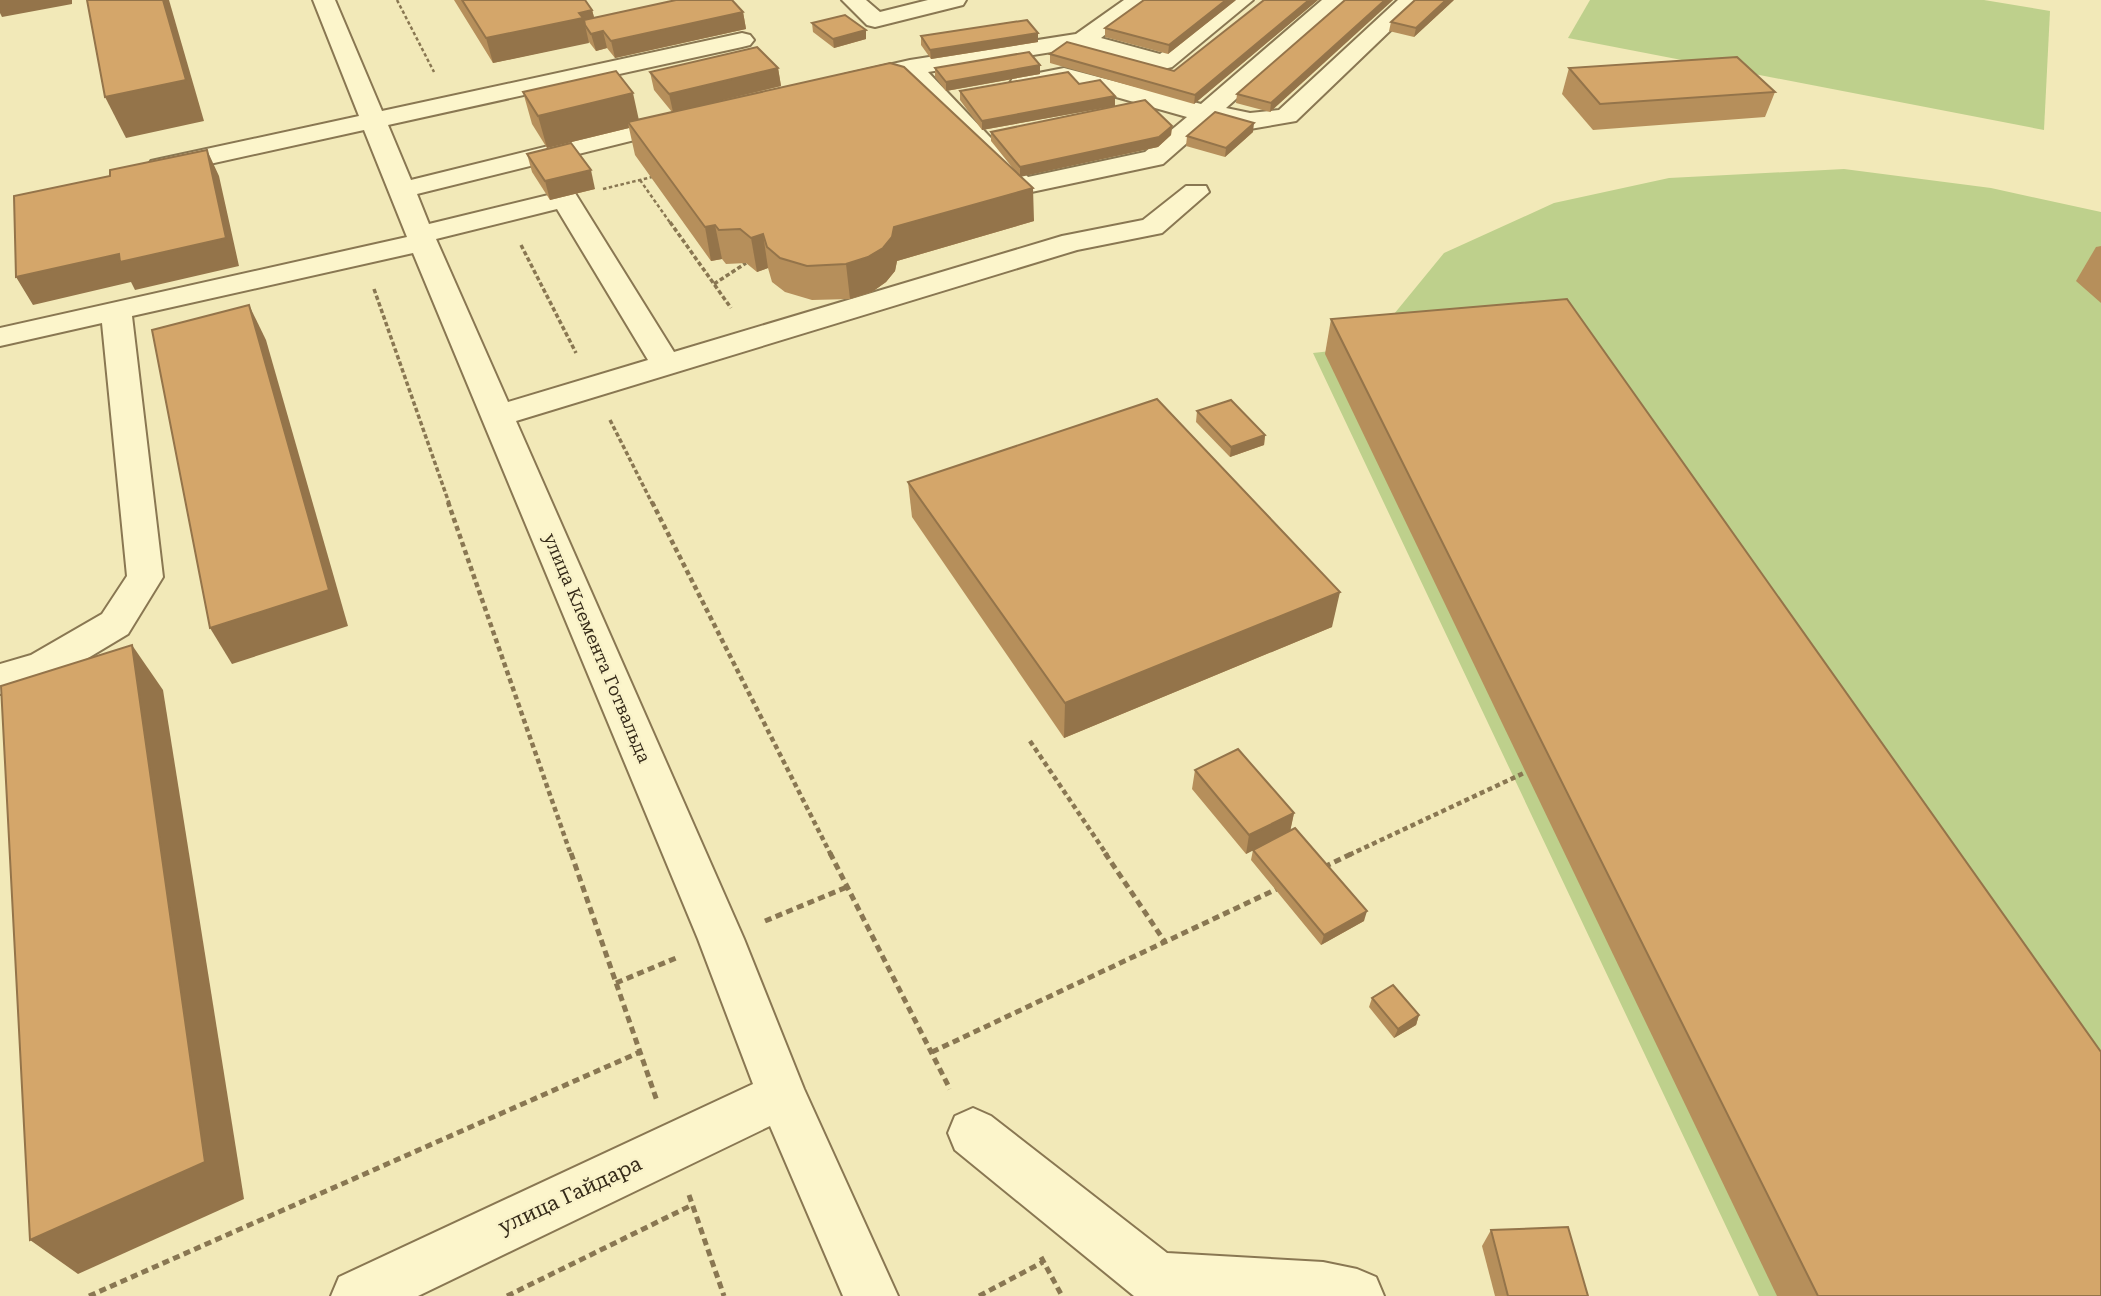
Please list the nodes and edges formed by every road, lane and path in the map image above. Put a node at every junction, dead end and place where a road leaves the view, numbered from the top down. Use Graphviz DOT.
graph roads {
  1 [pos="324,0"];
  2 [pos="397,0"];
  3 [pos="853,0"];
  4 [pos="955,0"];
  5 [pos="1138,0"];
  6 [pos="1242,0"];
  7 [pos="1335,0"];
  8 [pos="1411,0"];
  9 [pos="742,40"];
  10 [pos="1083,40"];
  11 [pos="910,67"];
  12 [pos="827,86"];
  13 [pos="1002,87"];
  14 [pos="1155,101"];
  15 [pos="451,105"];
  16 [pos="1104,110"];
  17 [pos="1207,112"];
  18 [pos="708,115"];
  19 [pos="376,122"];
  20 [pos="1000,130"];
  21 [pos="974,135"];
  22 [pos="138,172"];
  23 [pos="640,180"];
  24 [pos="402,190"];
  25 [pos="1196,192"];
  26 [pos="505,215"];
  27 [pos="422,238"];
  28 [pos="362,255"];
  29 [pos="746,263"];
  30 [pos="714,284"];
  31 [pos="116,311"];
  32 [pos="0,337"];
  33 [pos="752,338"];
  34 [pos="666,364"];
  35 [pos="593,386"];
  36 [pos="498,416"];
  37 [pos="0,679"];
  38 [pos="1030,741"];
  39 [pos="1525,772"];
  40 [pos="1320,869"];
  41 [pos="1283,887"];
  42 [pos="1165,942"];
  43 [pos="640,1052"];
  44 [pos="932,1052"];
  45 [pos="782,1095"];
  46 [pos="973,1133"];
  47 [pos="673,1147"];
  48 [pos="692,1205"];
  49 [pos="1037,1250"];
  50 [pos="1043,1262"];
  51 [pos="89,1296"];
  52 [pos="358,1296"];
  53 [pos="507,1296"];
  54 [pos="724,1296"];
  55 [pos="871,1296"];
  56 [pos="979,1296"];
  57 [pos="1062,1296"];
  58 [pos="1357,1296"];
  1 -- 19 [label="street, улица Клемента Готвальда"];
  2 -- 15 [label="path"];
  3 -- 4 [label="street"];
  5 -- 10 [label="street"];
  6 -- 10 [label="street"];
  7 -- 17 [label="street"];
  8 -- 17 [label="street"];
  9 -- 15 [label="street"];
  10 -- 11 [label="street"];
  11 -- 12 [label="street"];
  11 -- 21 [label="street"];
  13 -- 14 [label="street"];
  14 -- 16 [label="street"];
  14 -- 17 [label="street"];
  15 -- 19 [label="street"];
  17 -- 21 [label="street"];
  18 -- 24 [label="street"];
  19 -- 22 [label="street"];
  19 -- 24 [label="street, улица Клемента Готвальда"];
  20 -- 21 [label="street"];
  23 -- 30 [label="path"];
  24 -- 27 [label="street, улица Клемента Готвальда"];
  25 -- 33 [label="street"];
  26 -- 27 [label="street"];
  26 -- 34 [label="street"];
  26 -- 35 [label="path"];
  27 -- 28 [label="street"];
  27 -- 36 [label="street, улица Клемента Готвальда"];
  28 -- 31 [label="street"];
  28 -- 43 [label="path"];
  29 -- 30 [label="path"];
  30 -- 33 [label="path"];
  31 -- 32 [label="street"];
  31 -- 37 [label="street"];
  33 -- 34 [label="street"];
  34 -- 35 [label="street"];
  35 -- 36 [label="street"];
  35 -- 44 [label="path"];
  36 -- 45 [label="street, улица Клемента Готвальда"];
  38 -- 42 [label="path"];
  39 -- 40 [label="path"];
  41 -- 42 [label="path"];
  42 -- 44 [label="path"];
  43 -- 47 [label="path"];
  43 -- 51 [label="path"];
  44 -- 46 [label="path"];
  45 -- 47 [label="street, улица Гайдара"];
  45 -- 55 [label="street, улица Клемента Готвальда"];
  46 -- 58 [label="street"];
  47 -- 48 [label="path"];
  47 -- 52 [label="street, улица Гайдара"];
  48 -- 53 [label="path"];
  48 -- 54 [label="path"];
  49 -- 50 [label="path"];
  50 -- 56 [label="path"];
  50 -- 57 [label="path"];
}
